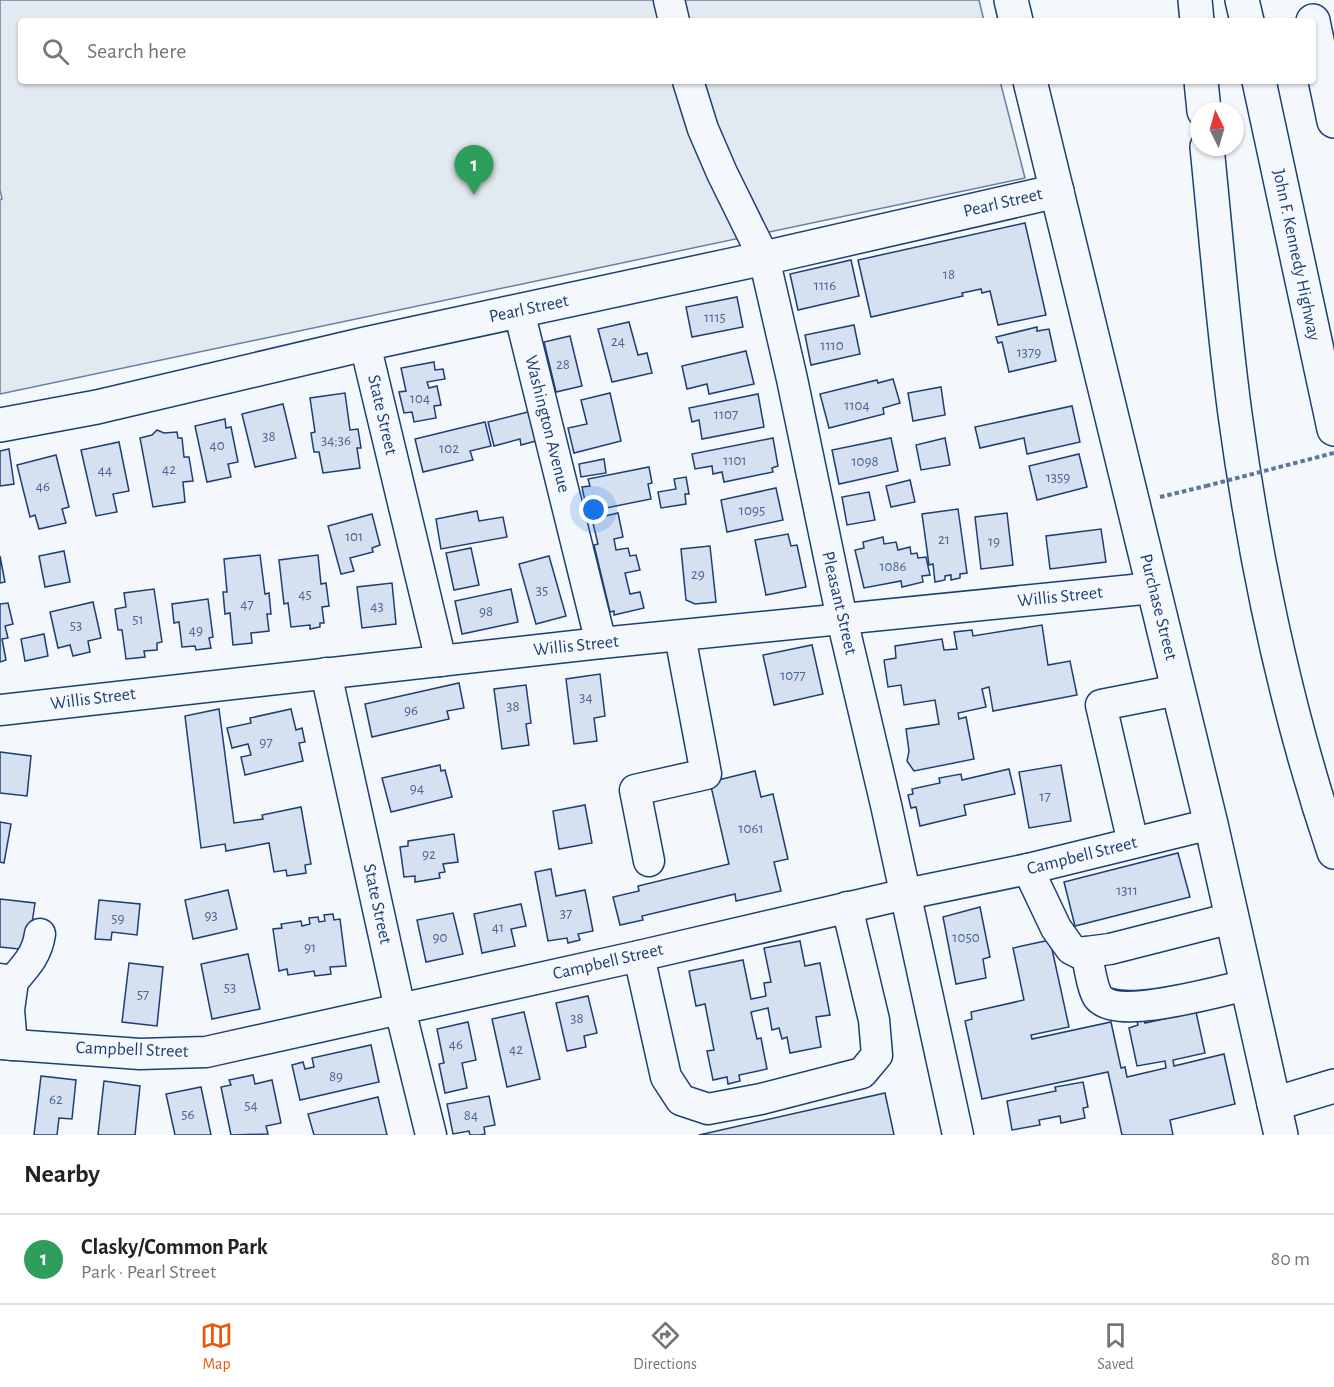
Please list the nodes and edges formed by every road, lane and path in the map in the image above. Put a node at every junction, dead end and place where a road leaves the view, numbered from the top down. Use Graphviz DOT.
graph roads {
  1 [pos="669,0"];
  2 [pos="1011,0"];
  3 [pos="1195,0"];
  4 [pos="1242,0"];
  5 [pos="1309,0"];
  6 [pos="673,18"];
  7 [pos="1015,18"];
  8 [pos="1197,18"];
  9 [pos="1245,18"];
  10 [pos="1312,18"];
  11 [pos="1316,35"];
  12 [pos="689,84"];
  13 [pos="1031,84"];
  14 [pos="1202,84"];
  15 [pos="1260,84"];
  16 [pos="1203,102"];
  17 [pos="1334,122"];
  18 [pos="1208,156"];
  19 [pos="1057,191"];
  20 [pos="764,258"];
  21 [pos="519,311"];
  22 [pos="365,344"];
  23 [pos="0,425"];
  24 [pos="1334,429"];
  25 [pos="1334,453"];
  26 [pos="1133,504"];
  27 [pos="1154,588"];
  28 [pos="842,619"];
  29 [pos="680,636"];
  30 [pos="601,643"];
  31 [pos="441,661"];
  32 [pos="326,673"];
  33 [pos="1178,690"];
  34 [pos="0,710"];
  35 [pos="1211,824"];
  36 [pos="1133,843"];
  37 [pos="1334,852"];
  38 [pos="649,861"];
  39 [pos="1028,869"];
  40 [pos="906,894"];
  41 [pos="847,907"];
  42 [pos="1232,918"];
  43 [pos="40,934"];
  44 [pos="1086,952"];
  45 [pos="639,956"];
  46 [pos="6,980"];
  47 [pos="1247,986"];
  48 [pos="400,1009"];
  49 [pos="6,1044"];
  50 [pos="1334,1086"];
  51 [pos="1274,1104"];
  52 [pos="431,1135"];
  53 [pos="958,1135"];
  54 [pos="1281,1135"];
  1 -- 6 [label="street"];
  2 -- 7 [label="main road"];
  3 -- 8 [label="main road"];
  4 -- 9 [label="main road"];
  5 -- 10 [label="main road"];
  11 -- 17 [label="main road"];
  12 -- 20 [label="street, Pleasant Street"];
  13 -- 19 [label="main road, Purchase Street"];
  14 -- 16 [label="main road"];
  15 -- 24 [label="main road, John F. Kennedy Highway"];
  18 -- 37 [label="main road"];
  19 -- 20 [label="main road, Pearl Street"];
  19 -- 26 [label="main road, Purchase Street"];
  20 -- 21 [label="main road, Pearl Street"];
  20 -- 28 [label="street, Pleasant Street"];
  21 -- 22 [label="main road, Pearl Street"];
  21 -- 30 [label="street, Washington Avenue"];
  22 -- 23 [label="main road, Pearl Street"];
  22 -- 31 [label="street, State Street"];
  25 -- 26 [label="path, bridge"];
  26 -- 27 [label="main road, Purchase Street"];
  27 -- 28 [label="street, Willis Street"];
  27 -- 33 [label="main road, Purchase Street"];
  28 -- 29 [label="street, Willis Street"];
  28 -- 40 [label="street, Pleasant Street"];
  29 -- 30 [label="street, Willis Street"];
  29 -- 38 [label="street"];
  30 -- 31 [label="street, Willis Street"];
  31 -- 32 [label="street, Willis Street"];
  32 -- 34 [label="street, Willis Street"];
  32 -- 48 [label="street, State Street"];
  33 -- 35 [label="main road, Purchase Street"];
  33 -- 36 [label="street"];
  35 -- 36 [label="street, Campbell Street"];
  35 -- 42 [label="main road, Purchase Street"];
  36 -- 39 [label="street, Campbell Street"];
  39 -- 40 [label="street, Campbell Street"];
  39 -- 44 [label="street"];
  40 -- 41 [label="street, Campbell Street"];
  40 -- 53 [label="street, Pleasant Street"];
  41 -- 45 [label="street, Campbell Street"];
  41 -- 45 [label="street"];
  42 -- 44 [label="street"];
  42 -- 47 [label="main road, Purchase Street"];
  43 -- 46 [label="street"];
  44 -- 47 [label="street"];
  45 -- 48 [label="street, Campbell Street"];
  46 -- 49 [label="street"];
  47 -- 51 [label="main road, Purchase Street"];
  48 -- 49 [label="street, Campbell Street"];
  48 -- 52 [label="street, State Street"];
  50 -- 51 [label="main road"];
  51 -- 54 [label="main road, Purchase Street"];
}
